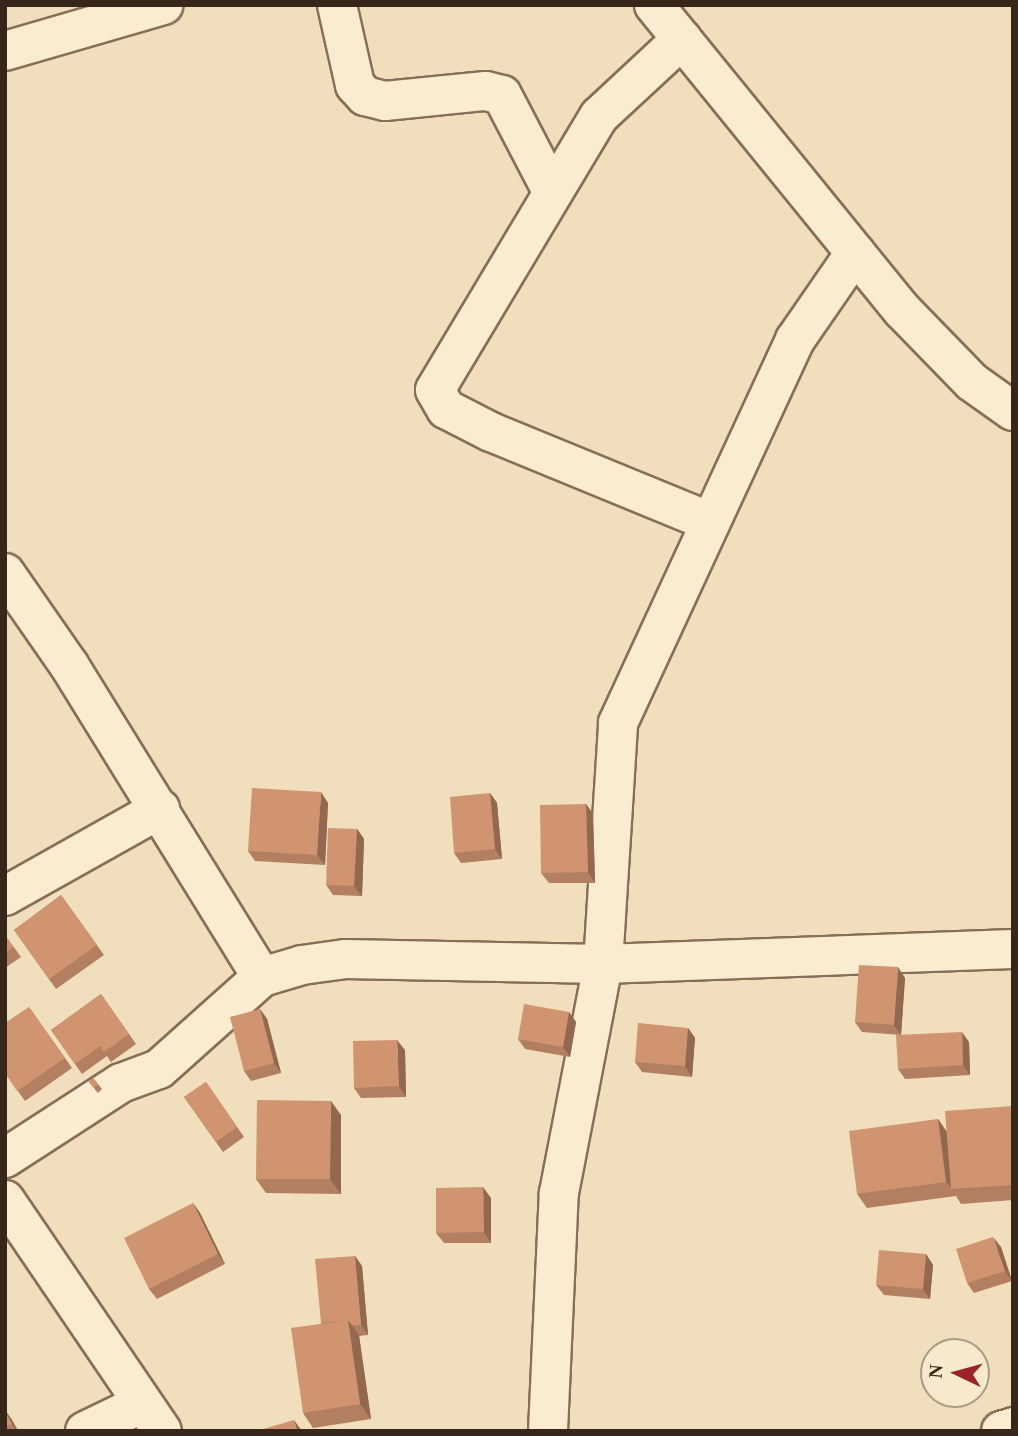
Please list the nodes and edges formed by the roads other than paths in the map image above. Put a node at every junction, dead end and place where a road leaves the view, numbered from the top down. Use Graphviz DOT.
graph roads {
  1 [pos="163,5"];
  2 [pos="337,5"];
  3 [pos="654,5"];
  4 [pos="682,39"];
  5 [pos="5,51"];
  6 [pos="551,189"];
  7 [pos="855,253"];
  8 [pos="1013,411"];
  9 [pos="710,522"];
  10 [pos="5,573"];
  11 [pos="160,809"];
  12 [pos="5,897"];
  13 [pos="1013,949"];
  14 [pos="603,964"];
  15 [pos="262,977"];
  16 [pos="5,1158"];
  17 [pos="5,1200"];
  18 [pos="152,1417"];
  19 [pos="1013,1427"];
  20 [pos="85,1431"];
  21 [pos="548,1431"];
  22 [pos="1001,1431"];
  1 -- 5 [label="street"];
  2 -- 6 [label="street"];
  3 -- 4 [label="street"];
  4 -- 6 [label="street"];
  4 -- 7 [label="street"];
  6 -- 9 [label="street"];
  7 -- 8 [label="street"];
  7 -- 9 [label="street"];
  9 -- 14 [label="street"];
  10 -- 11 [label="street"];
  11 -- 12 [label="street"];
  11 -- 15 [label="street"];
  13 -- 14 [label="street"];
  14 -- 15 [label="street"];
  14 -- 21 [label="street"];
  15 -- 16 [label="street"];
  17 -- 18 [label="street"];
  18 -- 20 [label="street"];
  19 -- 22 [label="street"];
}
